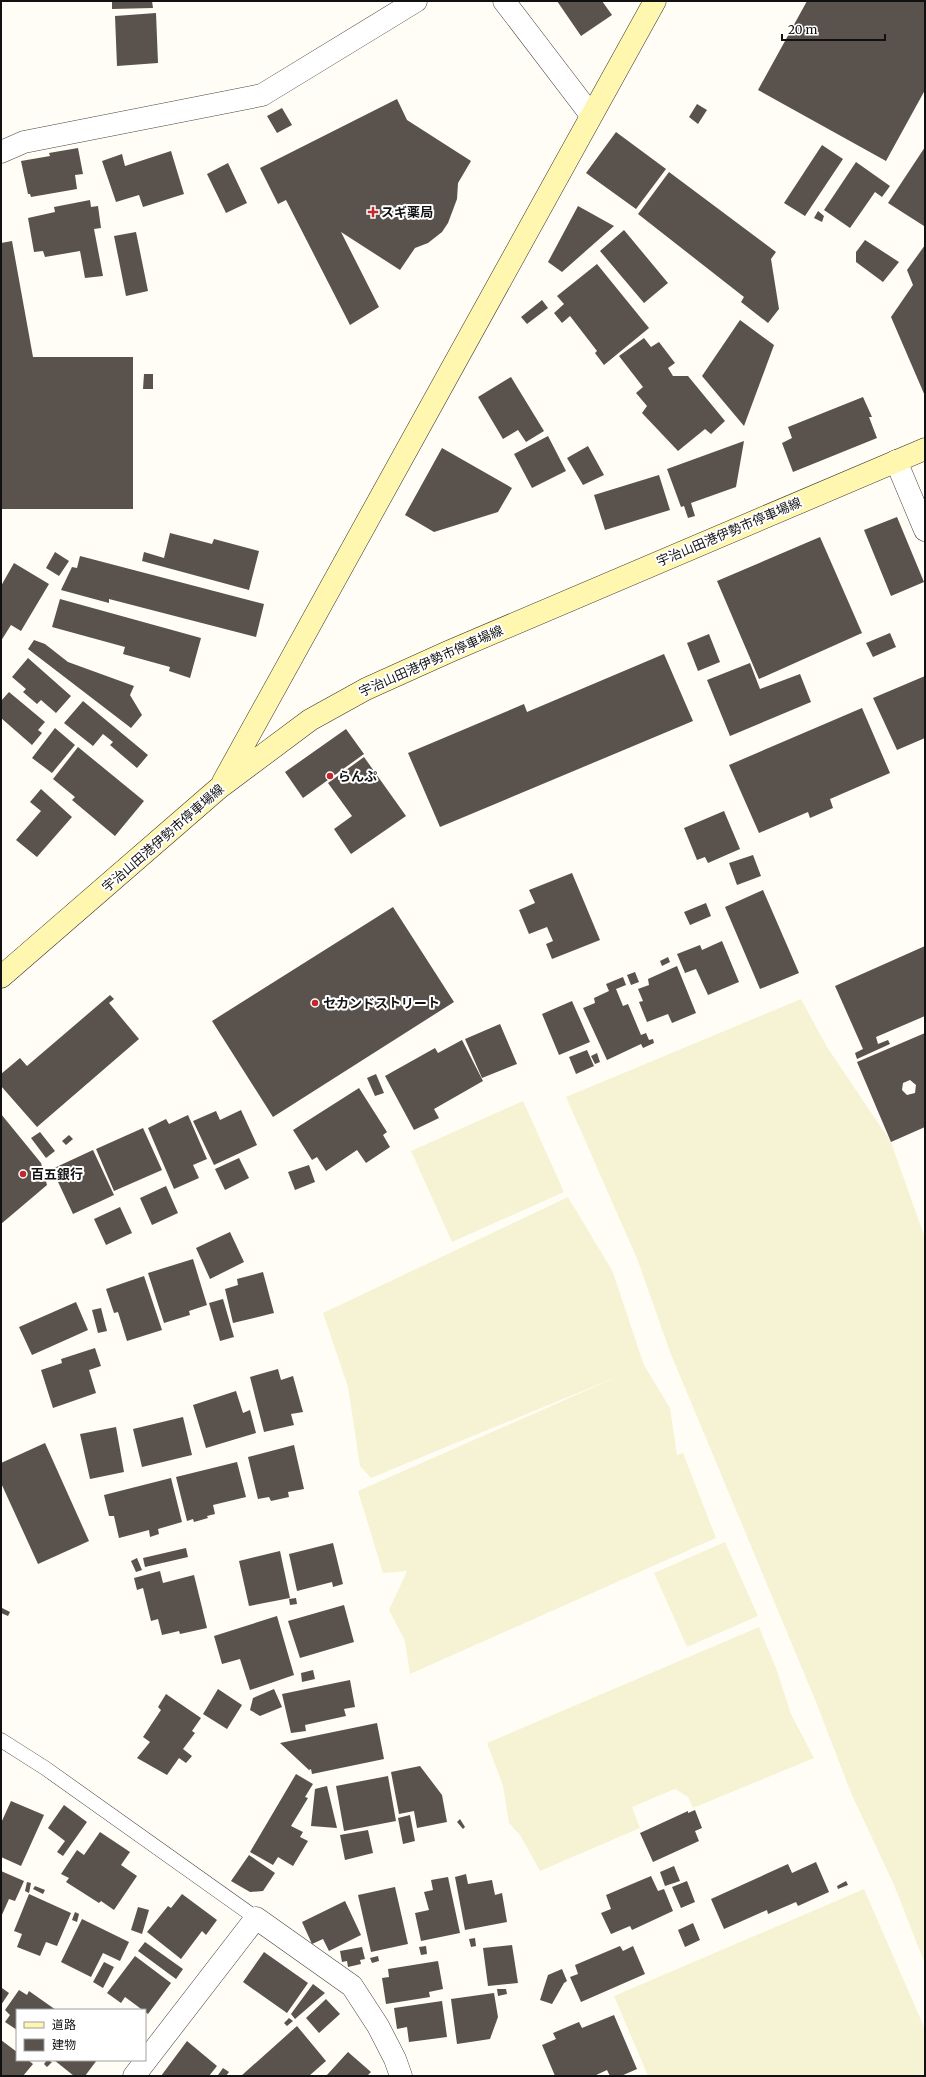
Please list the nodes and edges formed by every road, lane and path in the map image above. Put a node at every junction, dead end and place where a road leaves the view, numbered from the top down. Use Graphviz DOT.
graph roads {
  1 [pos="416,1"];
  2 [pos="504,1"];
  3 [pos="654,1"];
  4 [pos="591,115"];
  5 [pos="1,152"];
  6 [pos="925,449"];
  7 [pos="896,461"];
  8 [pos="925,530"];
  9 [pos="219,788"];
  10 [pos="1,977"];
  11 [pos="1,1740"];
  12 [pos="256,1918"];
  13 [pos="146,2060"];
  14 [pos="146,2061"];
  15 [pos="134,2076"];
  16 [pos="401,2076"];
  1 -- 5 [label="street"];
  2 -- 4 [label="street"];
  3 -- 4 [label="main road"];
  4 -- 9 [label="main road"];
  6 -- 7 [label="main road, 宇治山田港伊勢市停車場線"];
  7 -- 8 [label="street"];
  7 -- 9 [label="main road, 宇治山田港伊勢市停車場線"];
  9 -- 10 [label="main road, 宇治山田港伊勢市停車場線"];
  11 -- 12 [label="lane"];
  12 -- 13 [label="street"];
  12 -- 16 [label="street"];
  14 -- 15 [label="street"];
}
